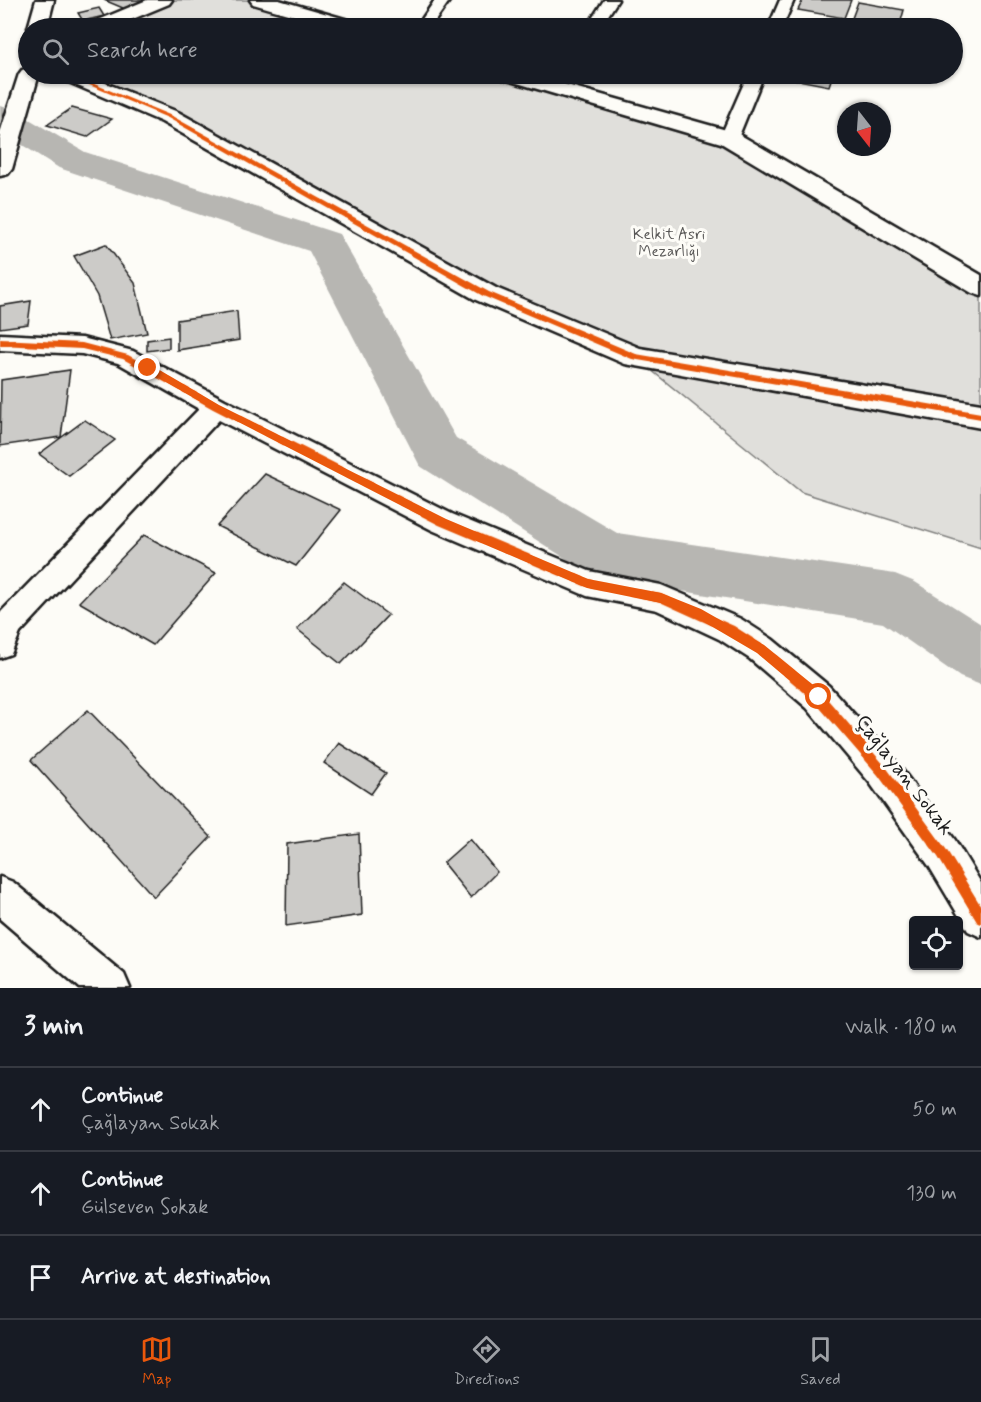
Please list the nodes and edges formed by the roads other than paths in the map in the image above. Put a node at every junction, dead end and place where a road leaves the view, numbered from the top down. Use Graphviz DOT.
graph roads {
  1 [pos="45,0"];
  2 [pos="164,0"];
  3 [pos="259,0"];
  4 [pos="443,0"];
  5 [pos="611,0"];
  6 [pos="787,0"];
  7 [pos="40,18"];
  8 [pos="120,18"];
  9 [pos="321,18"];
  10 [pos="430,18"];
  11 [pos="599,18"];
  12 [pos="779,18"];
  13 [pos="26,84"];
  14 [pos="90,84"];
  15 [pos="568,84"];
  16 [pos="752,84"];
  17 [pos="729,138"];
  18 [pos="0,168"];
  19 [pos="981,287"];
  20 [pos="0,342"];
  21 [pos="216,407"];
  22 [pos="981,416"];
  23 [pos="0,644"];
  24 [pos="0,894"];
  25 [pos="981,918"];
  26 [pos="110,988"];
  1 -- 7 [label="main road"];
  2 -- 8 [label="main road"];
  3 -- 9 [label="main road"];
  4 -- 10 [label="street"];
  5 -- 11 [label="street"];
  6 -- 12 [label="street"];
  13 -- 18 [label="main road"];
  14 -- 22 [label="main road"];
  15 -- 17 [label="main road"];
  16 -- 17 [label="street"];
  17 -- 19 [label="main road"];
  20 -- 21 [label="street, Çağlayan Sokak"];
  21 -- 23 [label="street"];
  21 -- 25 [label="street, Çağlayan Sokak"];
  24 -- 26 [label="street"];
}
